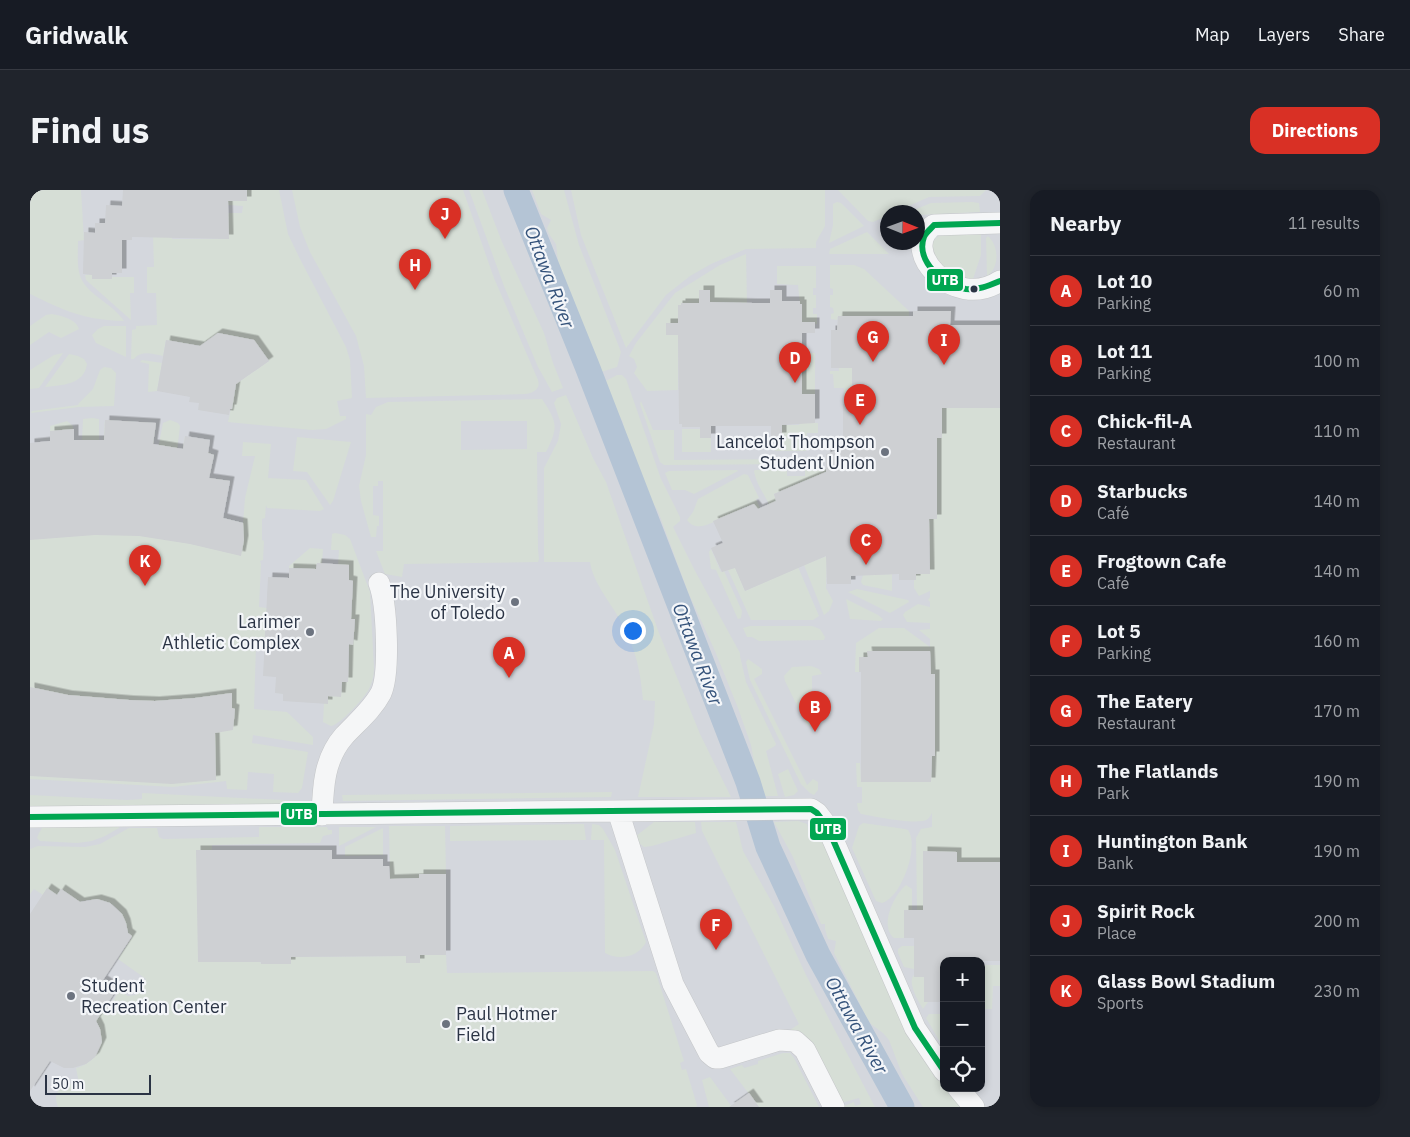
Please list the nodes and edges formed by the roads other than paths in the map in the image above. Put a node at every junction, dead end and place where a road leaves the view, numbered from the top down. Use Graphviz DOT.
graph roads {
  1 [pos="1000,223"];
  2 [pos="1000,281"];
  3 [pos="380,583"];
  4 [pos="618,811"];
  5 [pos="322,815"];
  6 [pos="30,817"];
  7 [pos="940,1065"];
  8 [pos="961,1092"];
  9 [pos="834,1107"];
  10 [pos="974,1107"];
  1 -- 2 [label="street"];
  3 -- 5 [label="street"];
  4 -- 5 [label="street"];
  4 -- 7 [label="street"];
  4 -- 9 [label="street"];
  5 -- 6 [label="street"];
  8 -- 10 [label="street"];
}
